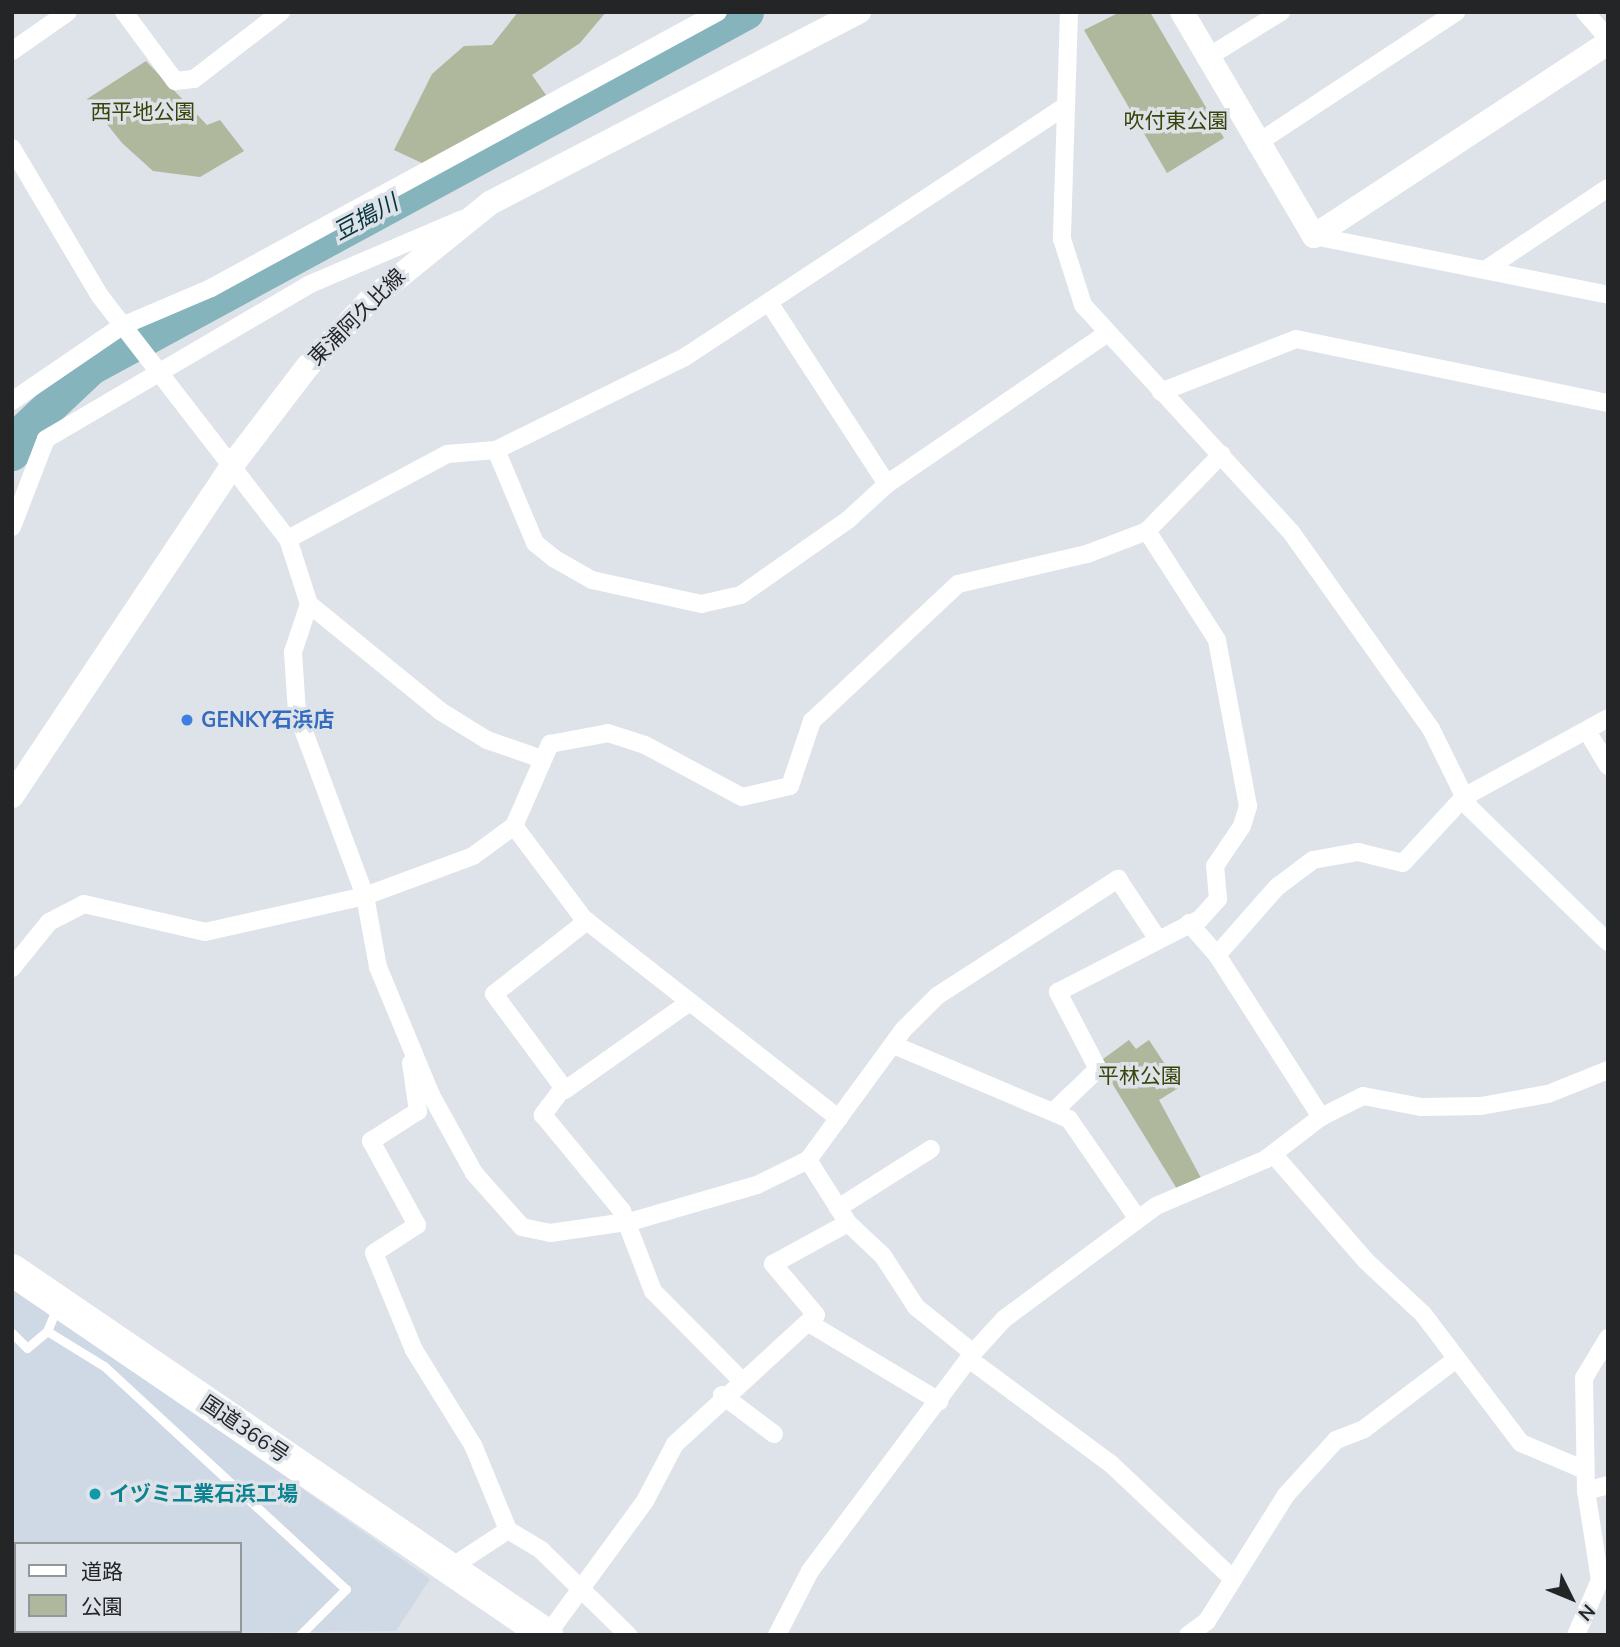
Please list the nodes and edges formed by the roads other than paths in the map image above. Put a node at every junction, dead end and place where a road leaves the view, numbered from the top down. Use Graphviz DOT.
graph roads {
  1 [pos="68,12"];
  2 [pos="124,12"];
  3 [pos="281,12"];
  4 [pos="718,12"];
  5 [pos="1069,12"];
  6 [pos="1182,12"];
  7 [pos="1281,12"];
  8 [pos="1456,12"];
  9 [pos="1585,12"];
  10 [pos="846,15"];
  11 [pos="47,18"];
  12 [pos="1608,40"];
  13 [pos="12,51"];
  14 [pos="1208,57"];
  15 [pos="1064,107"];
  16 [pos="1256,144"];
  17 [pos="12,148"];
  18 [pos="1608,188"];
  19 [pos="471,216"];
  20 [pos="1314,236"];
  21 [pos="1488,268"];
  22 [pos="1608,295"];
  23 [pos="770,304"];
  24 [pos="122,327"];
  25 [pos="1106,334"];
  26 [pos="159,372"];
  27 [pos="1161,391"];
  28 [pos="12,401"];
  29 [pos="1608,403"];
  30 [pos="496,450"];
  31 [pos="1222,454"];
  32 [pos="233,464"];
  33 [pos="887,484"];
  34 [pos="12,527"];
  35 [pos="1147,531"];
  36 [pos="288,538"];
  37 [pos="309,604"];
  38 [pos="1608,718"];
  39 [pos="1587,732"];
  40 [pos="542,759"];
  41 [pos="1608,766"];
  42 [pos="12,796"];
  43 [pos="1464,797"];
  44 [pos="513,826"];
  45 [pos="365,896"];
  46 [pos="587,921"];
  47 [pos="1189,923"];
  48 [pos="1157,938"];
  49 [pos="1608,942"];
  50 [pos="1217,955"];
  51 [pos="12,968"];
  52 [pos="687,1004"];
  53 [pos="404,1026"];
  54 [pos="897,1046"];
  55 [pos="1608,1070"];
  56 [pos="563,1088"];
  57 [pos="1054,1111"];
  58 [pos="1321,1117"];
  59 [pos="839,1119"];
  60 [pos="930,1149"];
  61 [pos="1273,1154"];
  62 [pos="808,1160"];
  63 [pos="843,1215"];
  64 [pos="1138,1219"];
  65 [pos="623,1223"];
  66 [pos="12,1269"];
  67 [pos="53,1317"];
  68 [pos="809,1323"];
  69 [pos="12,1333"];
  70 [pos="1608,1338"];
  71 [pos="971,1356"];
  72 [pos="1455,1360"];
  73 [pos="740,1379"];
  74 [pos="722,1395"];
  75 [pos="939,1401"];
  76 [pos="774,1434"];
  77 [pos="1585,1470"];
  78 [pos="1608,1485"];
  79 [pos="1586,1491"];
  80 [pos="508,1530"];
  81 [pos="450,1568"];
  82 [pos="1232,1578"];
  83 [pos="583,1589"];
  84 [pos="300,1635"];
  85 [pos="547,1635"];
  86 [pos="628,1635"];
  87 [pos="777,1635"];
  88 [pos="1188,1635"];
  89 [pos="1576,1635"];
  1 -- 11 [label="street"];
  2 -- 3 [label="street"];
  4 -- 24 [label="street"];
  5 -- 15 [label="street"];
  6 -- 14 [label="main road"];
  7 -- 14 [label="street"];
  8 -- 16 [label="street"];
  9 -- 12 [label="street"];
  10 -- 19 [label="main road, 東浦阿久比線"];
  11 -- 13 [label="street"];
  12 -- 20 [label="main road"];
  14 -- 16 [label="main road"];
  15 -- 23 [label="street"];
  15 -- 25 [label="street"];
  16 -- 20 [label="main road"];
  17 -- 24 [label="street"];
  18 -- 21 [label="street"];
  19 -- 26 [label="street"];
  19 -- 32 [label="main road, 東浦阿久比線"];
  20 -- 21 [label="street"];
  21 -- 22 [label="street"];
  23 -- 30 [label="street"];
  23 -- 33 [label="street"];
  24 -- 26 [label="street"];
  24 -- 28 [label="street"];
  25 -- 27 [label="street"];
  25 -- 33 [label="street"];
  26 -- 32 [label="street"];
  26 -- 34 [label="street"];
  27 -- 29 [label="street"];
  27 -- 31 [label="street"];
  30 -- 33 [label="street"];
  30 -- 36 [label="street"];
  31 -- 35 [label="street"];
  31 -- 43 [label="street"];
  32 -- 36 [label="street"];
  32 -- 42 [label="main road, 東浦阿久比線"];
  35 -- 40 [label="street"];
  35 -- 47 [label="street"];
  36 -- 37 [label="street"];
  37 -- 40 [label="street"];
  37 -- 45 [label="street"];
  38 -- 39 [label="street"];
  39 -- 41 [label="street"];
  39 -- 43 [label="street"];
  40 -- 44 [label="street"];
  43 -- 49 [label="street"];
  43 -- 50 [label="street"];
  44 -- 45 [label="street"];
  44 -- 46 [label="street"];
  45 -- 51 [label="street"];
  45 -- 53 [label="street"];
  46 -- 52 [label="street"];
  46 -- 56 [label="street"];
  47 -- 48 [label="street"];
  47 -- 50 [label="street"];
  48 -- 54 [label="street"];
  48 -- 57 [label="street"];
  50 -- 58 [label="street"];
  52 -- 56 [label="street"];
  52 -- 59 [label="street"];
  53 -- 65 [label="street"];
  53 -- 80 [label="street"];
  54 -- 57 [label="street"];
  54 -- 59 [label="street"];
  55 -- 58 [label="street"];
  56 -- 65 [label="street"];
  57 -- 64 [label="street"];
  58 -- 61 [label="street"];
  59 -- 62 [label="street"];
  60 -- 63 [label="street"];
  61 -- 64 [label="street"];
  61 -- 72 [label="street"];
  62 -- 63 [label="street"];
  62 -- 65 [label="street"];
  63 -- 68 [label="street"];
  63 -- 71 [label="street"];
  64 -- 71 [label="street"];
  65 -- 73 [label="street"];
  66 -- 67 [label="highway, 国道366号"];
  67 -- 69 [label="lane"];
  67 -- 81 [label="highway, 国道366号"];
  67 -- 84 [label="lane"];
  68 -- 73 [label="street"];
  68 -- 75 [label="street"];
  70 -- 77 [label="street"];
  71 -- 75 [label="street"];
  71 -- 82 [label="street"];
  72 -- 77 [label="street"];
  72 -- 82 [label="street"];
  73 -- 74 [label="street"];
  74 -- 76 [label="street"];
  74 -- 83 [label="street"];
  75 -- 87 [label="street"];
  77 -- 79 [label="street"];
  78 -- 79 [label="street"];
  79 -- 89 [label="street"];
  80 -- 81 [label="street"];
  80 -- 83 [label="street"];
  81 -- 85 [label="highway, 国道366号"];
  82 -- 88 [label="street"];
  83 -- 85 [label="street"];
  83 -- 86 [label="street"];
}
